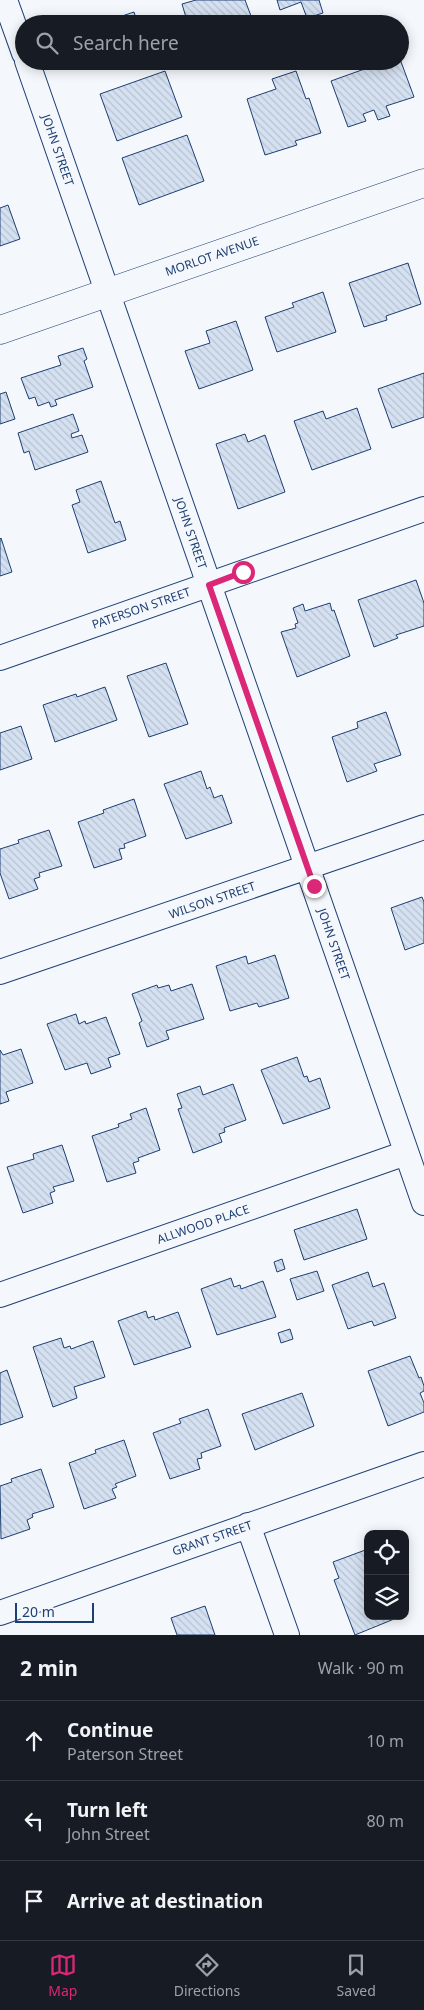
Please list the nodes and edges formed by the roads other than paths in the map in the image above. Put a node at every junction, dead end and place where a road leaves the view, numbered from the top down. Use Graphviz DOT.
graph roads {
  1 [pos="5,0"];
  2 [pos="15,28"];
  3 [pos="29,70"];
  4 [pos="424,183"];
  5 [pos="107,292"];
  6 [pos="0,330"];
  7 [pos="424,509"];
  8 [pos="209,585"];
  9 [pos="0,658"];
  10 [pos="424,827"];
  11 [pos="308,868"];
  12 [pos="0,972"];
  13 [pos="406,1153"];
  14 [pos="424,1203"];
  15 [pos="0,1295"];
  16 [pos="424,1464"];
  17 [pos="248,1525"];
  18 [pos="0,1613"];
  19 [pos="287,1635"];
  1 -- 2 [label="street"];
  3 -- 5 [label="street, JOHN STREET"];
  4 -- 5 [label="street, MORLOT AVENUE"];
  5 -- 6 [label="street, MORLOT AVENUE"];
  5 -- 8 [label="street, JOHN STREET"];
  7 -- 8 [label="street, PATERSON STREET"];
  8 -- 9 [label="street, PATERSON STREET"];
  8 -- 11 [label="street, JOHN STREET"];
  10 -- 11 [label="street, WILSON STREET"];
  11 -- 12 [label="street, WILSON STREET"];
  11 -- 13 [label="street, JOHN STREET"];
  13 -- 14 [label="street, JOHN STREET"];
  13 -- 15 [label="street, ALLWOOD PLACE"];
  16 -- 17 [label="street, GRANT STREET"];
  17 -- 18 [label="street, GRANT STREET"];
  17 -- 19 [label="street"];
}
